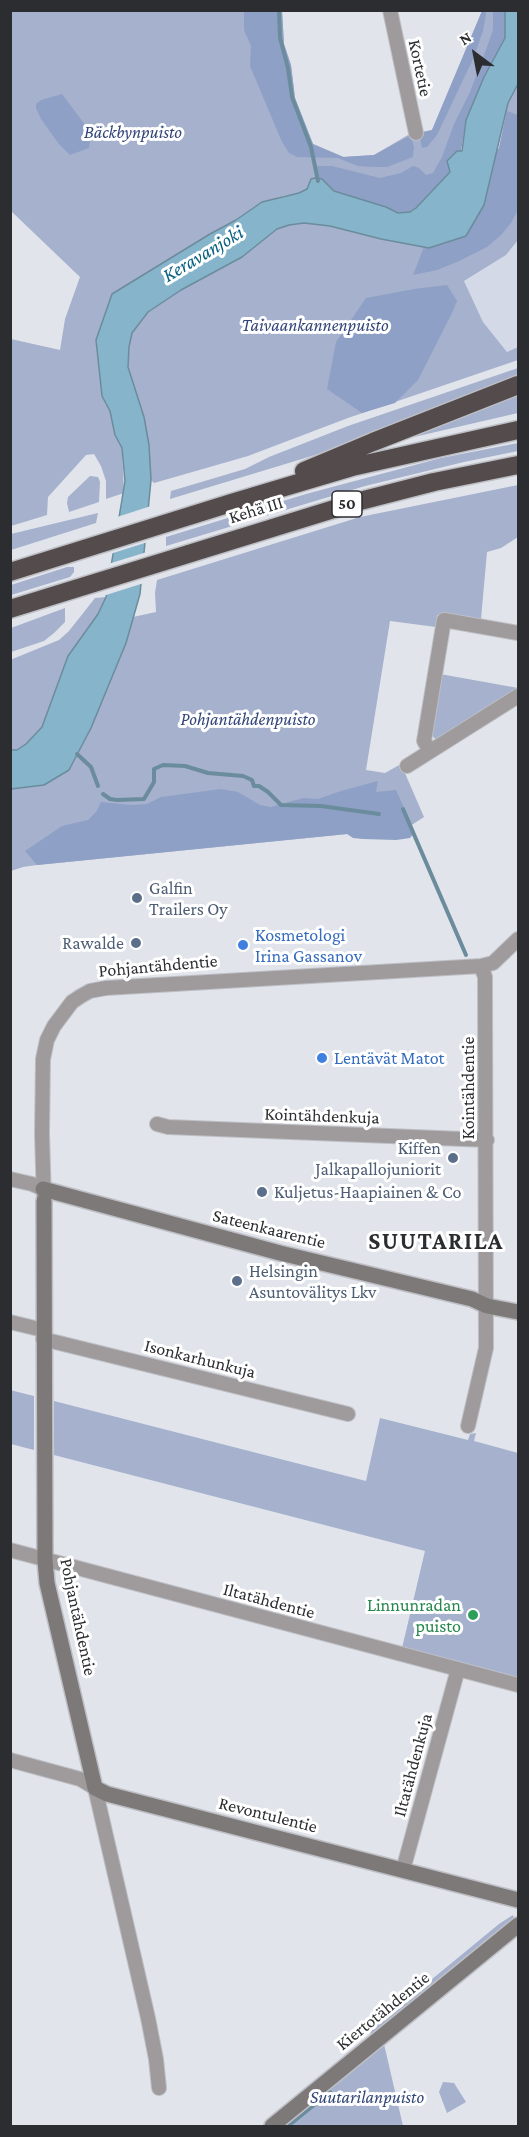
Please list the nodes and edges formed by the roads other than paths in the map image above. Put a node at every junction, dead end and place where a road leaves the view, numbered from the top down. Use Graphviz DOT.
graph roads {
  1 [pos="390,10"];
  2 [pos="416,133"];
  3 [pos="519,385"];
  4 [pos="519,430"];
  5 [pos="519,465"];
  6 [pos="231,503"];
  7 [pos="10,572"];
  8 [pos="10,609"];
  9 [pos="519,633"];
  10 [pos="519,696"];
  11 [pos="430,751"];
  12 [pos="407,766"];
  13 [pos="519,939"];
  14 [pos="481,966"];
  15 [pos="157,1124"];
  16 [pos="487,1140"];
  17 [pos="10,1179"];
  18 [pos="43,1195"];
  19 [pos="487,1306"];
  20 [pos="519,1312"];
  21 [pos="10,1322"];
  22 [pos="43,1335"];
  23 [pos="348,1414"];
  24 [pos="468,1426"];
  25 [pos="10,1550"];
  26 [pos="45,1560"];
  27 [pos="458,1669"];
  28 [pos="519,1685"];
  29 [pos="10,1760"];
  30 [pos="94,1788"];
  31 [pos="403,1870"];
  32 [pos="519,1900"];
  33 [pos="519,1925"];
  34 [pos="159,2088"];
  35 [pos="272,2127"];
  1 -- 2 [label="street, Kortetie"];
  3 -- 6 [label="highway"];
  4 -- 6 [label="highway, Kehä III / 50"];
  5 -- 8 [label="highway, Kehä III / 50"];
  6 -- 7 [label="highway, Kehä III / 50"];
  9 -- 11 [label="street"];
  10 -- 11 [label="street"];
  11 -- 12 [label="street"];
  13 -- 14 [label="street, Pohjantähdentie"];
  14 -- 16 [label="street, Kointähdentie"];
  14 -- 18 [label="street, Pohjantähdentie"];
  15 -- 16 [label="street, Kointähdenkuja"];
  16 -- 19 [label="street, Kointähdentie"];
  17 -- 18 [label="street, Sateenkaarentie"];
  18 -- 19 [label="street, Sateenkaarentie"];
  18 -- 22 [label="street, Pohjantähdentie"];
  19 -- 20 [label="street, Sateenkaarentie"];
  19 -- 24 [label="street, Kointähdentie"];
  21 -- 22 [label="street, Isonkarhunkuja"];
  22 -- 23 [label="street, Isonkarhunkuja"];
  22 -- 26 [label="street, Pohjantähdentie"];
  25 -- 26 [label="street, Iltatähdentie"];
  26 -- 27 [label="street, Iltatähdentie"];
  26 -- 30 [label="street, Pohjantähdentie"];
  27 -- 28 [label="street, Iltatähdentie"];
  27 -- 31 [label="street, Iltatähdenkuja"];
  29 -- 30 [label="street, Revontulentie"];
  30 -- 31 [label="street, Revontulentie"];
  30 -- 34 [label="street, Pohjantähdentie"];
  31 -- 32 [label="street, Revontulentie"];
  33 -- 35 [label="street, Kiertotähdentie"];
}
